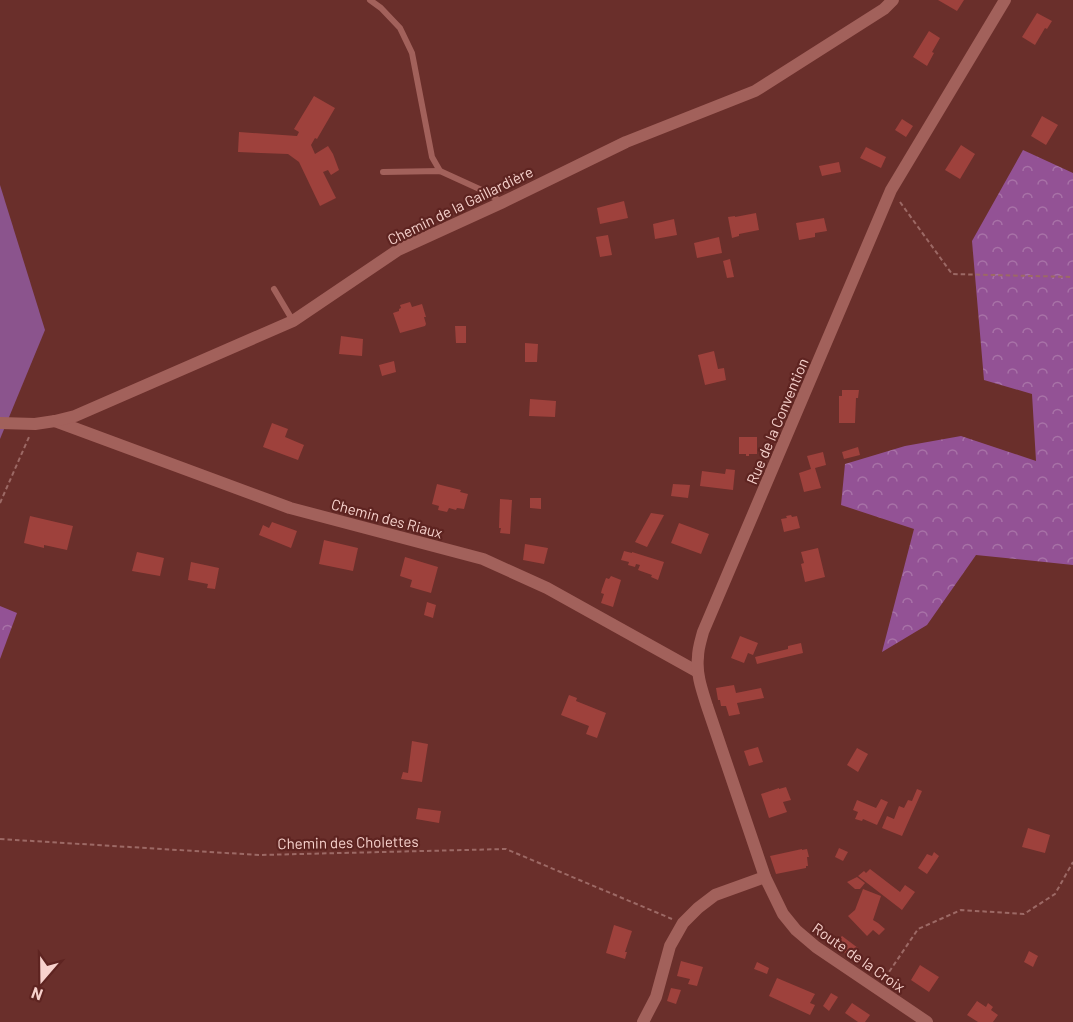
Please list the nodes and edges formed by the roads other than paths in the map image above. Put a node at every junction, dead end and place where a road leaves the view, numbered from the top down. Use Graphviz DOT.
graph roads {
  1 [pos="370,0"];
  2 [pos="893,0"];
  3 [pos="1005,0"];
  4 [pos="440,171"];
  5 [pos="383,172"];
  6 [pos="501,203"];
  7 [pos="274,289"];
  8 [pos="293,321"];
  9 [pos="55,421"];
  10 [pos="0,423"];
  11 [pos="698,672"];
  12 [pos="765,877"];
  13 [pos="642,1022"];
  14 [pos="927,1022"];
  1 -- 4 [label="lane"];
  2 -- 6 [label="street, Chemin de la Gaillardière"];
  3 -- 11 [label="street, Rue de la Convention"];
  4 -- 5 [label="lane"];
  4 -- 6 [label="lane"];
  6 -- 8 [label="street, Chemin de la Gaillardière"];
  7 -- 8 [label="lane"];
  8 -- 9 [label="street, Chemin de la Gaillardière"];
  9 -- 10 [label="street, Chemin de la Gaillardière"];
  9 -- 11 [label="street, Chemin des Riaux"];
  11 -- 12 [label="street, Rue de la Convention"];
  12 -- 13 [label="street"];
  12 -- 14 [label="street, Route de la Croix"];
}
